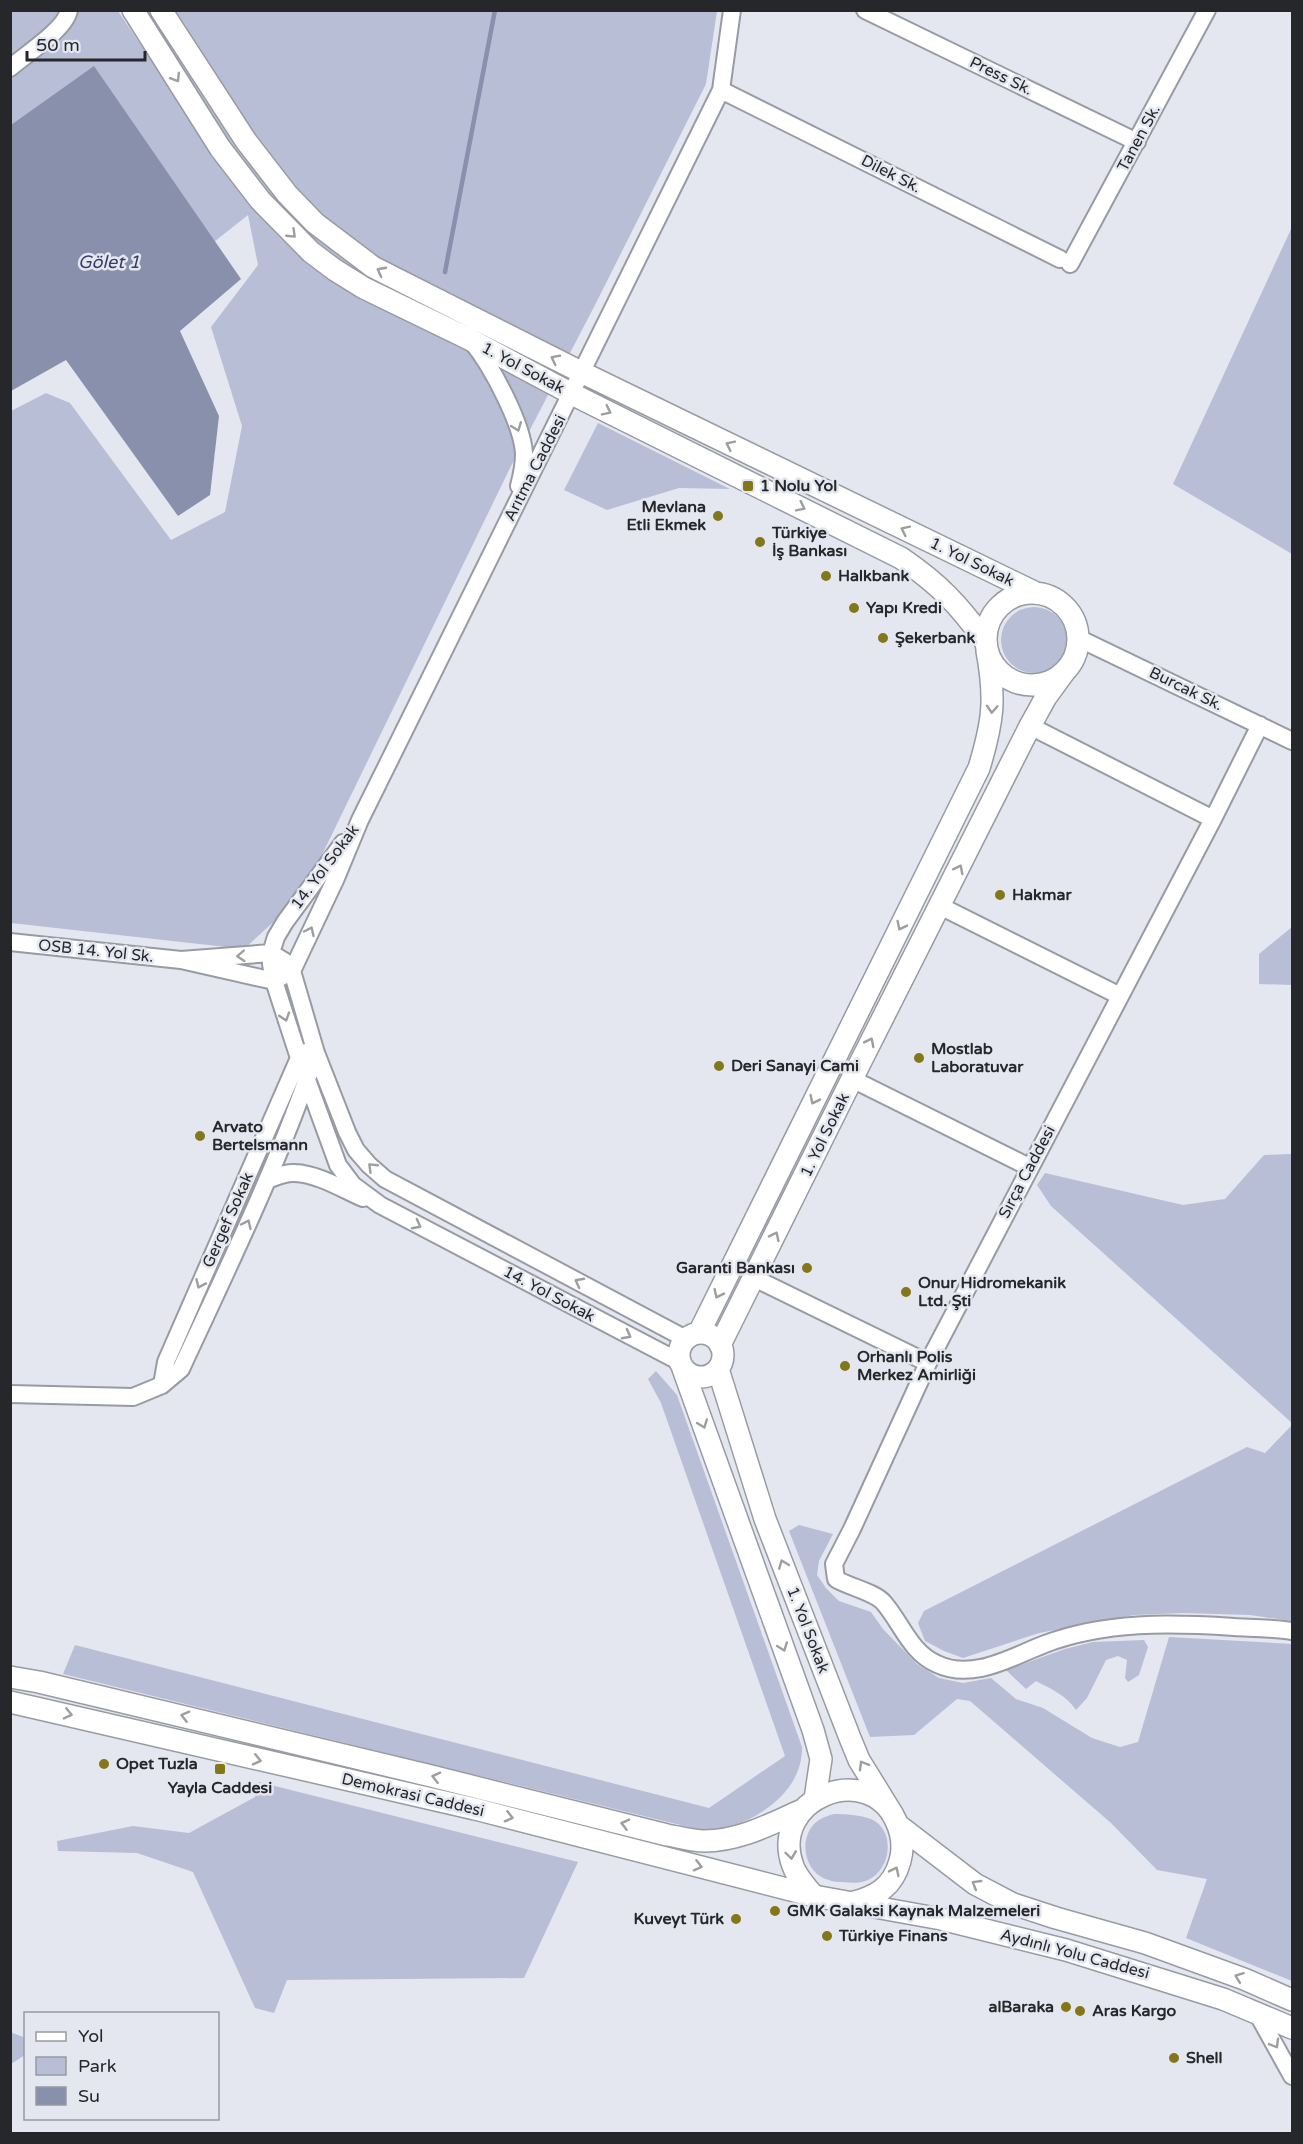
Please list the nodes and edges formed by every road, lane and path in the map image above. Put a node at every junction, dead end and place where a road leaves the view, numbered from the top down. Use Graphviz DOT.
graph roads {
  1 [pos="69,10"];
  2 [pos="133,10"];
  3 [pos="161,10"];
  4 [pos="732,10"];
  5 [pos="865,10"];
  6 [pos="1207,10"];
  7 [pos="10,68"];
  8 [pos="721,90"];
  9 [pos="1137,142"];
  10 [pos="1065,262"];
  11 [pos="469,339"];
  12 [pos="581,372"];
  13 [pos="572,394"];
  14 [pos="512,513"];
  15 [pos="1034,592"];
  16 [pos="1078,638"];
  17 [pos="986,646"];
  18 [pos="1065,671"];
  19 [pos="1260,725"];
  20 [pos="1030,726"];
  21 [pos="1293,741"];
  22 [pos="1213,819"];
  23 [pos="360,820"];
  24 [pos="940,906"];
  25 [pos="10,942"];
  26 [pos="271,953"];
  27 [pos="181,960"];
  28 [pos="292,971"];
  29 [pos="274,981"];
  30 [pos="1120,996"];
  31 [pos="316,1053"];
  32 [pos="299,1058"];
  33 [pos="852,1078"];
  34 [pos="307,1081"];
  35 [pos="1029,1167"];
  36 [pos="267,1180"];
  37 [pos="381,1205"];
  38 [pos="754,1278"];
  39 [pos="692,1336"];
  40 [pos="720,1345"];
  41 [pos="928,1363"];
  42 [pos="682,1365"];
  43 [pos="718,1369"];
  44 [pos="162,1385"];
  45 [pos="10,1394"];
  46 [pos="765,1519"];
  47 [pos="740,1526"];
  48 [pos="1293,1631"];
  49 [pos="10,1677"];
  50 [pos="10,1702"];
  51 [pos="809,1805"];
  52 [pos="895,1820"];
  53 [pos="814,1896"];
  54 [pos="850,1903"];
  55 [pos="1293,2000"];
  56 [pos="1257,2013"];
  57 [pos="1293,2028"];
  58 [pos="1293,2076"];
  1 -- 7 [label="street"];
  2 -- 11 [label="main road, 1. Yol Sokak, one-way"];
  12 -- 3 [label="main road, 1. Yol Sokak, one-way"];
  4 -- 8 [label="street, Arıtma Caddesi"];
  5 -- 9 [label="street, Press Sk."];
  6 -- 9 [label="street, Tanen Sk."];
  8 -- 10 [label="street, Dilek Sk."];
  8 -- 12 [label="street, Arıtma Caddesi"];
  9 -- 10 [label="street, Tanen Sk."];
  11 -- 13 [label="main road, 1. Yol Sokak"];
  11 -- 14 [label="street, one-way"];
  12 -- 13 [label="street, Arıtma Caddesi"];
  15 -- 12 [label="main road, 1. Yol Sokak, one-way"];
  13 -- 14 [label="street, Arıtma Caddesi"];
  13 -- 17 [label="main road, 1. Yol Sokak, one-way"];
  14 -- 23 [label="street, Arıtma Caddesi"];
  15 -- 16 [label="main road, 1. Yol Sokak"];
  15 -- 17 [label="main road, 1. Yol Sokak"];
  16 -- 18 [label="main road, 1. Yol Sokak"];
  16 -- 19 [label="street, Burcak Sk."];
  17 -- 18 [label="main road, 1. Yol Sokak"];
  17 -- 39 [label="main road, 1. Yol Sokak, one-way"];
  18 -- 20 [label="main road, 1. Yol Sokak"];
  19 -- 21 [label="street, Burcak Sk."];
  19 -- 22 [label="street, Sırça Caddesi"];
  20 -- 22 [label="street"];
  24 -- 20 [label="main road, 1. Yol Sokak, one-way"];
  22 -- 30 [label="street, Sırça Caddesi"];
  23 -- 26 [label="street, 14. Yol Sokak"];
  28 -- 23 [label="street, 14. Yol Sokak, one-way"];
  24 -- 30 [label="street"];
  33 -- 24 [label="main road, 1. Yol Sokak, one-way"];
  25 -- 27 [label="street, OSB 14. Yol Sk."];
  26 -- 27 [label="street, one-way"];
  26 -- 28 [label="street"];
  26 -- 29 [label="street, 14. Yol Sokak"];
  27 -- 29 [label="street"];
  28 -- 29 [label="street"];
  28 -- 31 [label="street, 14. Yol Sokak"];
  29 -- 32 [label="street, 14. Yol Sokak, one-way"];
  30 -- 35 [label="street, Sırça Caddesi"];
  31 -- 32 [label="street"];
  31 -- 34 [label="street, Gergef Sokak"];
  39 -- 31 [label="street, 14. Yol Sokak, one-way"];
  32 -- 34 [label="street, 14. Yol Sokak"];
  32 -- 44 [label="street, Gergef Sokak, one-way"];
  33 -- 35 [label="street"];
  38 -- 33 [label="main road, 1. Yol Sokak, one-way"];
  34 -- 36 [label="street, Gergef Sokak"];
  34 -- 37 [label="street, 14. Yol Sokak"];
  35 -- 41 [label="street, Sırça Caddesi"];
  36 -- 37 [label="street, Gergef Sokak"];
  44 -- 36 [label="street, Gergef Sokak, one-way"];
  37 -- 42 [label="street, 14. Yol Sokak, one-way"];
  38 -- 40 [label="main road, 1. Yol Sokak"];
  38 -- 41 [label="street"];
  39 -- 40 [label="main road"];
  39 -- 42 [label="main road, 1. Yol Sokak"];
  40 -- 43 [label="main road, 1. Yol Sokak"];
  41 -- 48 [label="street, Sırça Caddesi"];
  42 -- 43 [label="main road"];
  42 -- 47 [label="main road, 1. Yol Sokak, one-way"];
  43 -- 46 [label="main road, 1. Yol Sokak"];
  44 -- 45 [label="street, Gergef Sokak"];
  46 -- 47 [label="main road"];
  52 -- 46 [label="main road, 1. Yol Sokak, one-way"];
  47 -- 51 [label="main road, 1. Yol Sokak, one-way"];
  51 -- 49 [label="main road, Demokrasi Caddesi, one-way"];
  50 -- 53 [label="main road, Demokrasi Caddesi, one-way"];
  51 -- 52 [label="main road"];
  51 -- 53 [label="main road, one-way"];
  54 -- 52 [label="main road, one-way"];
  55 -- 52 [label="main road, Aydınlı Yolu Caddesi, one-way"];
  53 -- 54 [label="main road"];
  54 -- 56 [label="main road, Aydınlı Yolu Caddesi"];
  56 -- 57 [label="main road, Aydınlı Yolu Caddesi"];
  56 -- 58 [label="street, one-way"];
}
